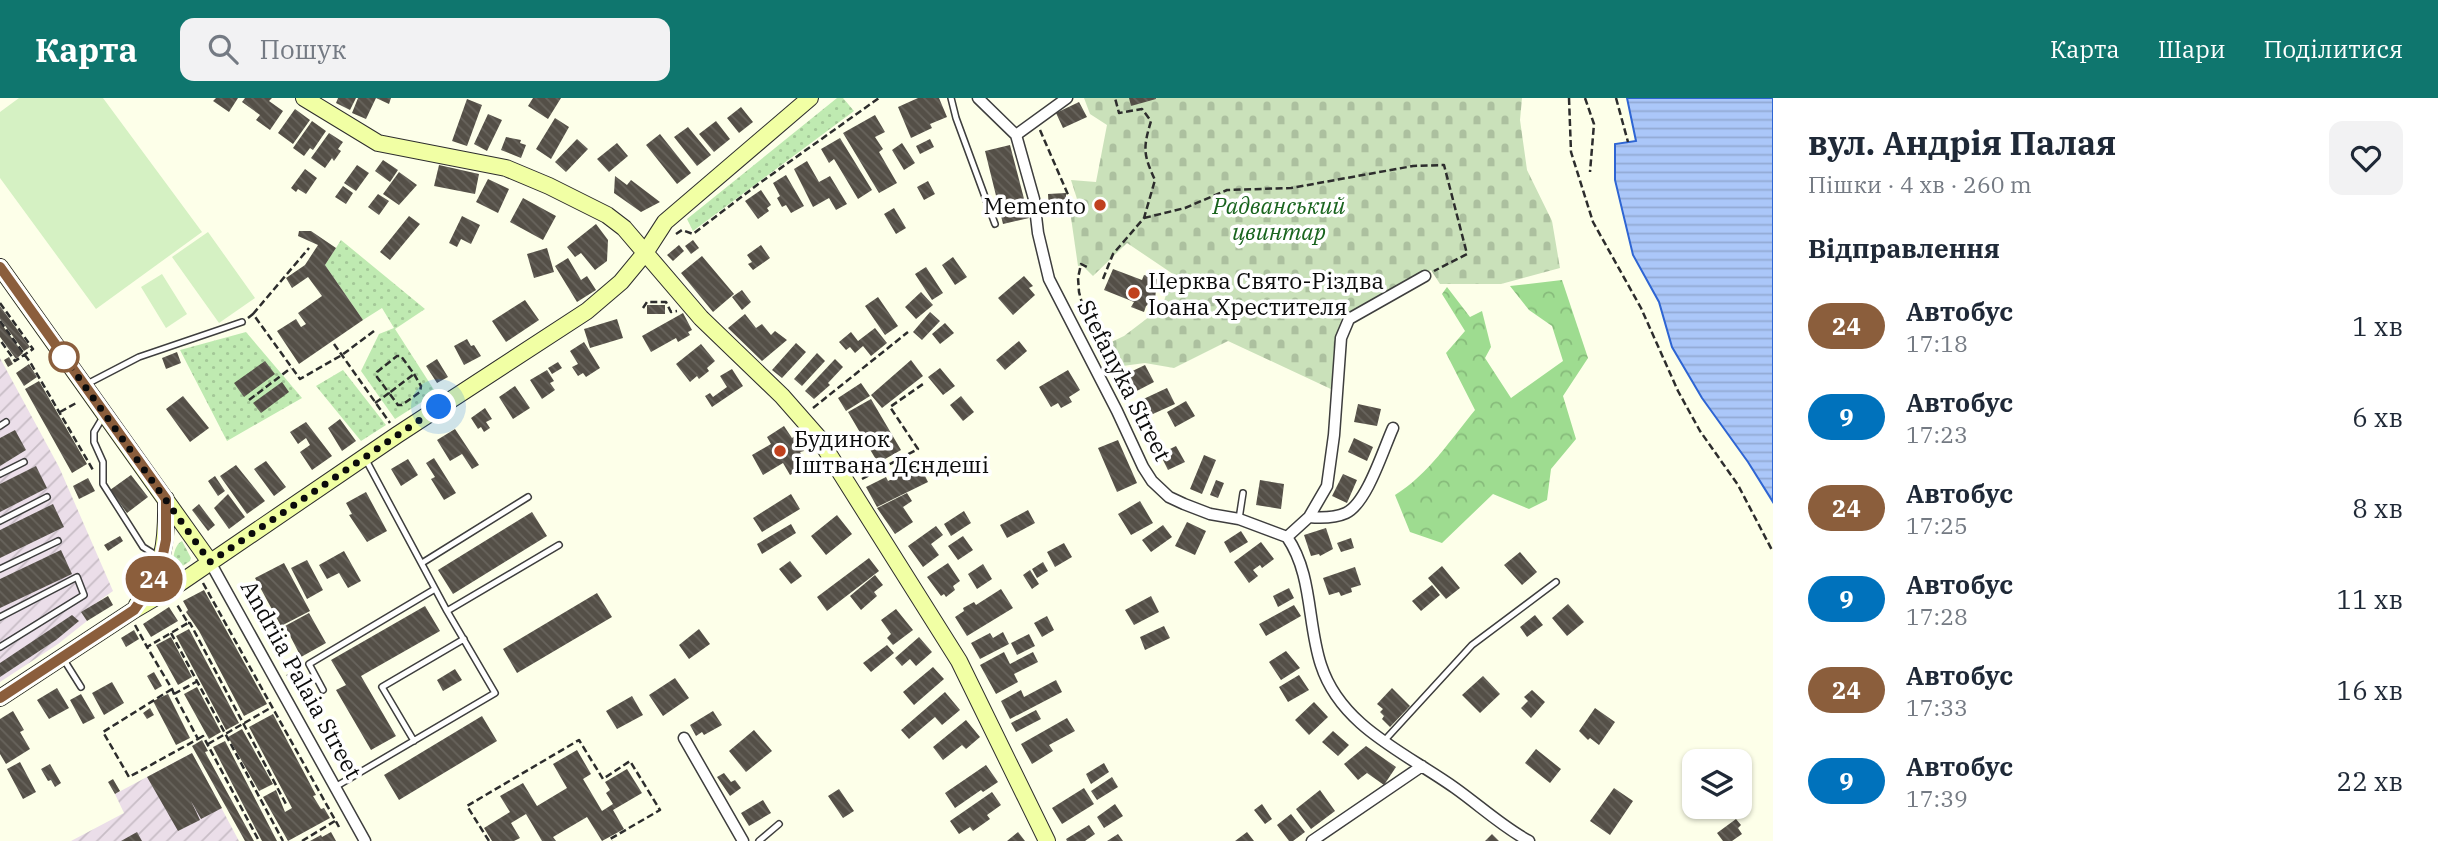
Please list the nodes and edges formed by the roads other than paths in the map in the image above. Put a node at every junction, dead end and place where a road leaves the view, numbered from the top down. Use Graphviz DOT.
graph roads {
  1 [pos="304,98"];
  2 [pos="810,98"];
  3 [pos="951,98"];
  4 [pos="978,98"];
  5 [pos="1067,98"];
  6 [pos="1016,135"];
  7 [pos="995,224"];
  8 [pos="645,253"];
  9 [pos="0,267"];
  10 [pos="1425,275"];
  11 [pos="242,322"];
  12 [pos="83,393"];
  13 [pos="105,414"];
  14 [pos="6,422"];
  15 [pos="0,426"];
  16 [pos="1393,428"];
  17 [pos="365,457"];
  18 [pos="24,462"];
  19 [pos="0,474"];
  20 [pos="1243,493"];
  21 [pos="47,497"];
  22 [pos="528,497"];
  23 [pos="166,499"];
  24 [pos="1308,517"];
  25 [pos="1240,519"];
  26 [pos="0,521"];
  27 [pos="1287,537"];
  28 [pos="58,541"];
  29 [pos="559,545"];
  30 [pos="162,559"];
  31 [pos="210,562"];
  32 [pos="422,563"];
  33 [pos="0,569"];
  34 [pos="1556,582"];
  35 [pos="436,589"];
  36 [pos="447,611"];
  37 [pos="0,617"];
  38 [pos="134,617"];
  39 [pos="464,639"];
  40 [pos="0,646"];
  41 [pos="62,657"];
  42 [pos="81,687"];
  43 [pos="323,690"];
  44 [pos="0,698"];
  45 [pos="684,738"];
  46 [pos="414,741"];
  47 [pos="1384,741"];
  48 [pos="1422,766"];
  49 [pos="335,787"];
  50 [pos="779,824"];
  51 [pos="365,841"];
  52 [pos="743,841"];
  53 [pos="759,841"];
  54 [pos="1047,841"];
  55 [pos="1312,841"];
  56 [pos="1529,841"];
  1 -- 8 [label="street"];
  2 -- 8 [label="street"];
  3 -- 7 [label="lane"];
  4 -- 6 [label="street"];
  5 -- 6 [label="street"];
  6 -- 25 [label="street, Stefanyka Street"];
  8 -- 17 [label="street"];
  8 -- 54 [label="street"];
  9 -- 12 [label="street, Andriia Palaia Street"];
  10 -- 24 [label="street"];
  11 -- 12 [label="lane"];
  12 -- 13 [label="street, Andriia Palaia Street"];
  13 -- 23 [label="street, Andriia Palaia Street"];
  13 -- 30 [label="lane"];
  14 -- 15 [label="lane"];
  16 -- 24 [label="street"];
  17 -- 31 [label="street"];
  17 -- 32 [label="lane"];
  18 -- 19 [label="lane"];
  20 -- 25 [label="lane"];
  21 -- 26 [label="lane"];
  22 -- 32 [label="lane"];
  23 -- 30 [label="street"];
  23 -- 31 [label="street, Andriia Palaia Street"];
  24 -- 27 [label="street"];
  25 -- 27 [label="street, Stefanyka Street"];
  27 -- 47 [label="street"];
  28 -- 33 [label="lane"];
  29 -- 36 [label="lane"];
  30 -- 38 [label="street"];
  31 -- 38 [label="street"];
  31 -- 49 [label="street, Andriia Palaia Street"];
  32 -- 35 [label="lane"];
  34 -- 47 [label="lane"];
  35 -- 36 [label="lane"];
  35 -- 43 [label="lane"];
  36 -- 39 [label="lane"];
  37 -- 40 [label="lane"];
  38 -- 41 [label="street"];
  39 -- 46 [label="lane"];
  39 -- 46 [label="lane"];
  41 -- 42 [label="lane"];
  41 -- 44 [label="street"];
  45 -- 52 [label="street"];
  46 -- 49 [label="lane"];
  47 -- 48 [label="street"];
  48 -- 55 [label="street"];
  48 -- 56 [label="street"];
  49 -- 51 [label="street, Andriia Palaia Street"];
  50 -- 53 [label="lane"];
}
